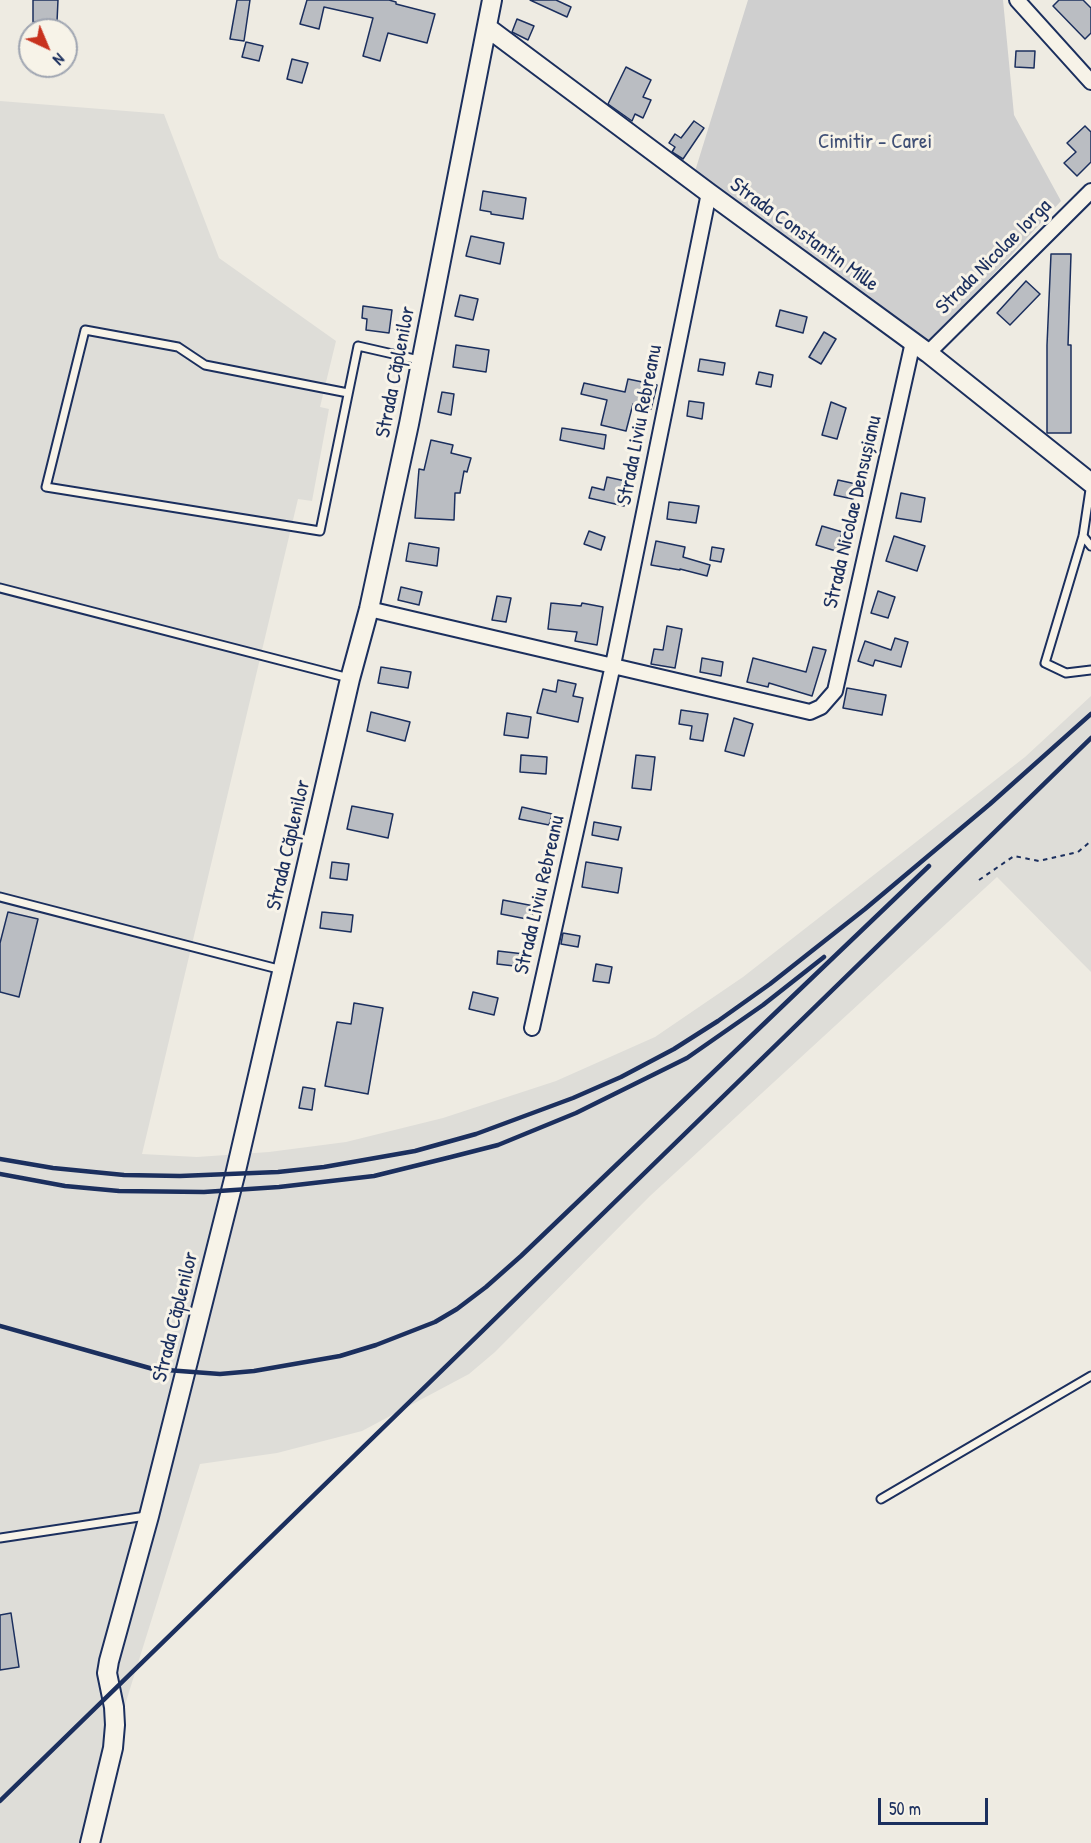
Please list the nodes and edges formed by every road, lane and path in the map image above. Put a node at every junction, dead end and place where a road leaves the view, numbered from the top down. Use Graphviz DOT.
graph roads {
  1 [pos="492,0"];
  2 [pos="1017,0"];
  3 [pos="488,28"];
  4 [pos="1091,82"];
  5 [pos="1091,191"];
  6 [pos="709,193"];
  7 [pos="920,348"];
  8 [pos="422,361"];
  9 [pos="348,393"];
  10 [pos="1091,483"];
  11 [pos="1083,536"];
  12 [pos="1091,546"];
  13 [pos="0,588"];
  14 [pos="369,609"];
  15 [pos="613,665"];
  16 [pos="1091,670"];
  17 [pos="350,679"];
  18 [pos="1091,841"];
  19 [pos="979,880"];
  20 [pos="0,897"];
  21 [pos="283,970"];
  22 [pos="532,1028"];
  23 [pos="1091,1376"];
  24 [pos="880,1499"];
  25 [pos="149,1516"];
  26 [pos="0,1538"];
  27 [pos="90,1843"];
  1 -- 3 [label="street, Strada Căplenilor"];
  2 -- 4 [label="street"];
  3 -- 6 [label="street, Strada Constantin Mille"];
  3 -- 8 [label="street, Strada Căplenilor"];
  5 -- 7 [label="street, Strada Nicolae Iorga"];
  6 -- 7 [label="street, Strada Constantin Mille"];
  6 -- 15 [label="street, Strada Liviu Rebreanu"];
  7 -- 10 [label="street, Strada Constantin Mille"];
  7 -- 15 [label="street, Strada Nicolae Densușianu"];
  8 -- 9 [label="lane"];
  8 -- 14 [label="street, Strada Căplenilor"];
  9 -- 9 [label="lane"];
  10 -- 11 [label="lane"];
  11 -- 12 [label="lane"];
  11 -- 16 [label="lane"];
  13 -- 17 [label="lane"];
  14 -- 15 [label="street"];
  14 -- 17 [label="street, Strada Căplenilor"];
  15 -- 22 [label="street, Strada Liviu Rebreanu"];
  17 -- 21 [label="street, Strada Căplenilor"];
  18 -- 19 [label="path"];
  20 -- 21 [label="lane"];
  21 -- 25 [label="street, Strada Căplenilor"];
  23 -- 24 [label="lane"];
  25 -- 26 [label="lane"];
  25 -- 27 [label="street, Strada Căplenilor"];
}
